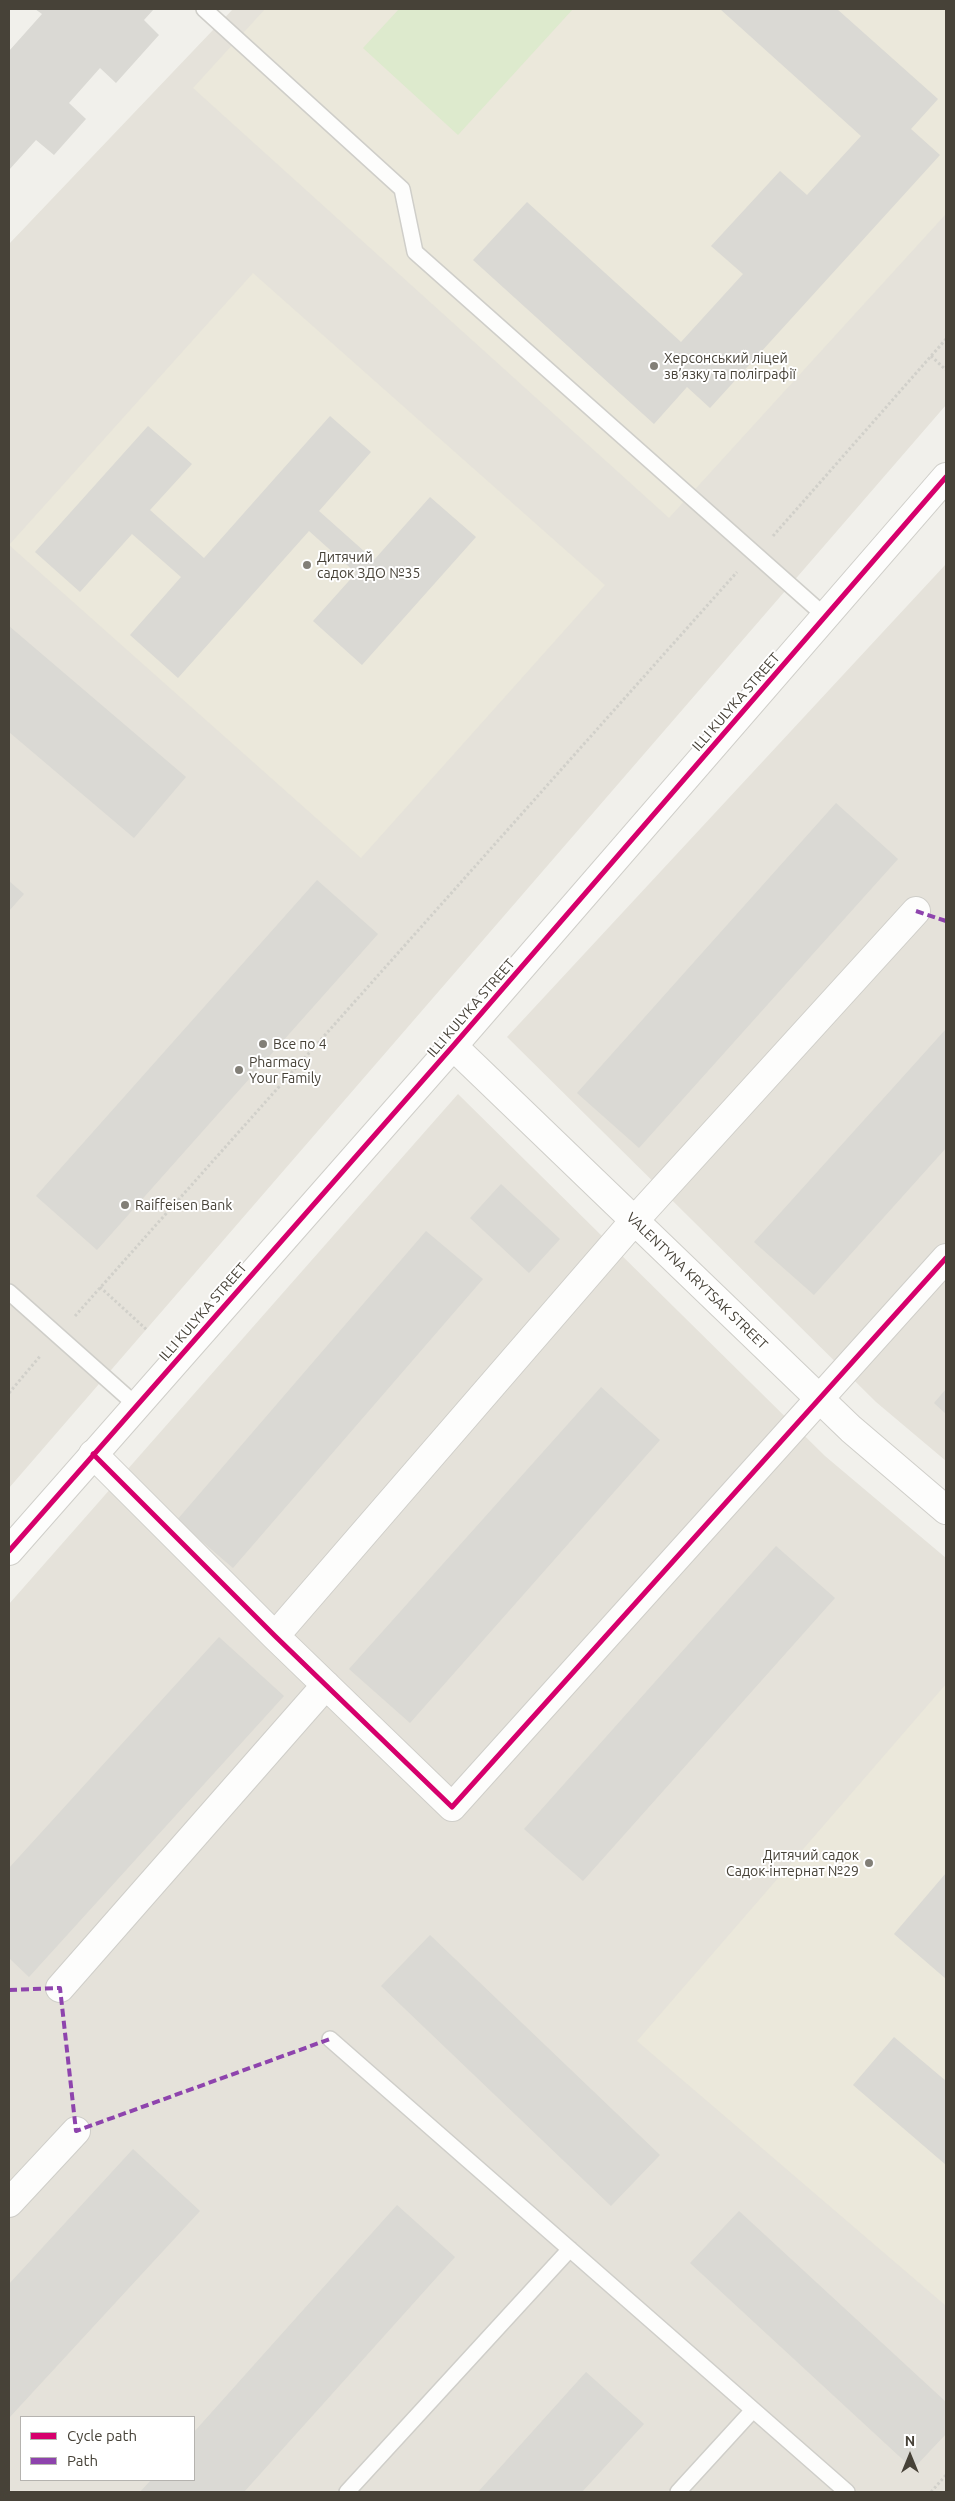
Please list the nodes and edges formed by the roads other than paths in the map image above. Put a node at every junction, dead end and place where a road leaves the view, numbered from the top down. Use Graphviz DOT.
graph roads {
  1 [pos="204,9"];
  2 [pos="946,477"];
  3 [pos="825,616"];
  4 [pos="916,911"];
  5 [pos="453,1046"];
  6 [pos="634,1221"];
  7 [pos="946,1258"];
  8 [pos="9,1292"];
  9 [pos="819,1399"];
  10 [pos="136,1405"];
  11 [pos="93,1454"];
  12 [pos="946,1510"];
  13 [pos="9,1551"];
  14 [pos="275,1636"];
  15 [pos="326,1685"];
  16 [pos="60,1988"];
  17 [pos="330,2039"];
  18 [pos="76,2131"];
  19 [pos="9,2203"];
  20 [pos="570,2250"];
  21 [pos="753,2410"];
  22 [pos="346,2492"];
  23 [pos="678,2492"];
  24 [pos="847,2492"];
  1 -- 3 [label="lane"];
  2 -- 3 [label="street, ILLI KULYKA STREET"];
  3 -- 5 [label="street, ILLI KULYKA STREET"];
  4 -- 6 [label="street"];
  5 -- 6 [label="street, VALENTYNA KRYTSAK STREET"];
  5 -- 10 [label="street, ILLI KULYKA STREET"];
  6 -- 9 [label="street, VALENTYNA KRYTSAK STREET"];
  6 -- 14 [label="street"];
  7 -- 9 [label="street"];
  8 -- 10 [label="lane"];
  9 -- 12 [label="street, VALENTYNA KRYTSAK STREET"];
  9 -- 15 [label="street"];
  10 -- 11 [label="street, ILLI KULYKA STREET"];
  11 -- 13 [label="street, ILLI KULYKA STREET"];
  11 -- 14 [label="street"];
  14 -- 15 [label="street"];
  15 -- 16 [label="street"];
  17 -- 20 [label="lane"];
  18 -- 19 [label="street"];
  20 -- 21 [label="lane"];
  20 -- 22 [label="lane"];
  21 -- 23 [label="lane"];
  21 -- 24 [label="lane"];
}
